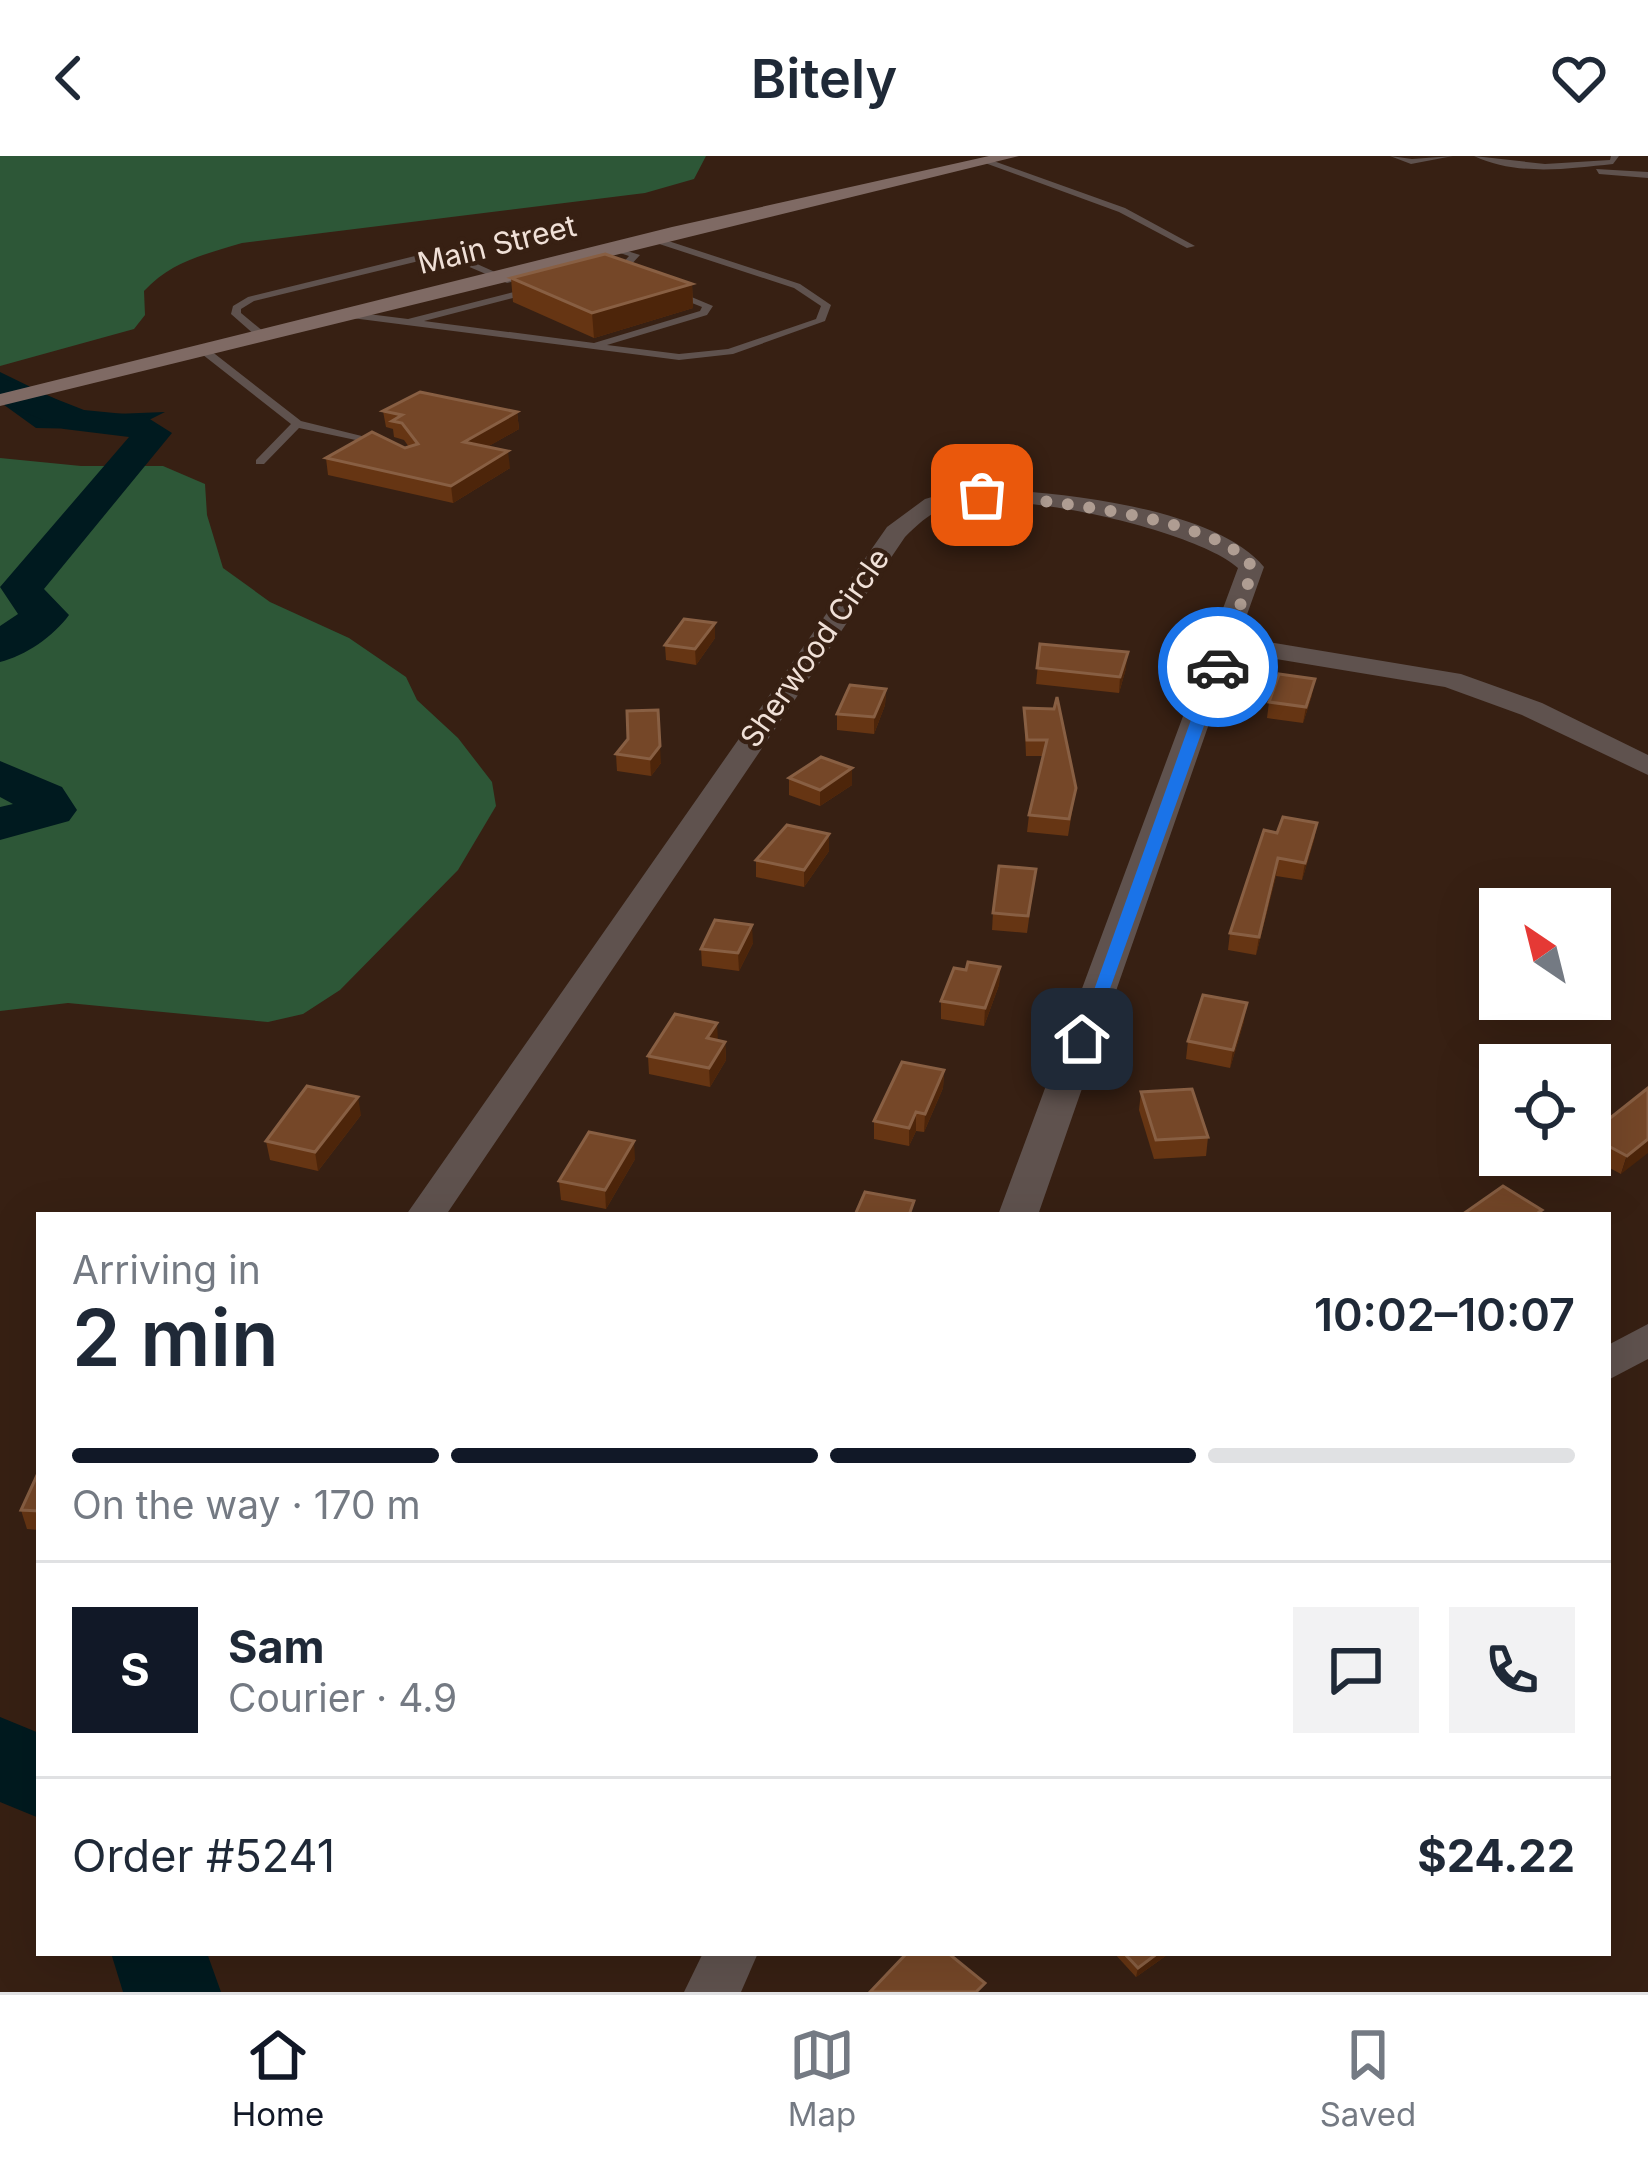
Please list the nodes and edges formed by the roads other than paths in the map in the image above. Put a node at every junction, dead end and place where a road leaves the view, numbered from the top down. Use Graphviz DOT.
graph roads {
  1 [pos="1011,156"];
  2 [pos="1394,156"];
  3 [pos="1449,156"];
  4 [pos="1478,156"];
  5 [pos="1615,156"];
  6 [pos="988,160"];
  7 [pos="1562,167"];
  8 [pos="1648,175"];
  9 [pos="650,238"];
  10 [pos="1190,246"];
  11 [pos="611,247"];
  12 [pos="615,268"];
  13 [pos="594,274"];
  14 [pos="496,276"];
  15 [pos="633,276"];
  16 [pos="652,284"];
  17 [pos="552,285"];
  18 [pos="531,290"];
  19 [pos="344,314"];
  20 [pos="398,325"];
  21 [pos="260,334"];
  22 [pos="588,346"];
  23 [pos="202,349"];
  24 [pos="0,400"];
  25 [pos="297,424"];
  26 [pos="397,445"];
  27 [pos="260,462"];
  28 [pos="1227,643"];
  29 [pos="1648,766"];
  30 [pos="428,1212"];
  31 [pos="1019,1212"];
  32 [pos="1648,1339"];
  33 [pos="1611,1363"];
  34 [pos="729,1956"];
  35 [pos="712,1992"];
  1 -- 6 [label="main road, Main Street"];
  2 -- 3 [label="lane"];
  4 -- 7 [label="lane"];
  5 -- 7 [label="lane"];
  6 -- 9 [label="main road, Main Street"];
  6 -- 10 [label="lane"];
  7 -- 8 [label="lane"];
  9 -- 11 [label="main road, Main Street"];
  9 -- 22 [label="lane"];
  11 -- 12 [label="lane"];
  11 -- 14 [label="main road, Main Street"];
  12 -- 13 [label="lane"];
  12 -- 15 [label="lane"];
  14 -- 18 [label="lane"];
  14 -- 19 [label="main road, Main Street"];
  14 -- 21 [label="lane"];
  16 -- 22 [label="lane"];
  17 -- 18 [label="lane"];
  18 -- 20 [label="lane"];
  19 -- 20 [label="lane"];
  19 -- 21 [label="main road, Main Street"];
  20 -- 22 [label="lane"];
  21 -- 23 [label="main road, Main Street"];
  23 -- 24 [label="main road, Main Street"];
  23 -- 25 [label="lane"];
  25 -- 26 [label="lane"];
  25 -- 27 [label="lane"];
  28 -- 29 [label="street"];
  28 -- 30 [label="street, Sherwood Circle"];
  28 -- 31 [label="street"];
  32 -- 33 [label="street"];
  34 -- 35 [label="street"];
}
